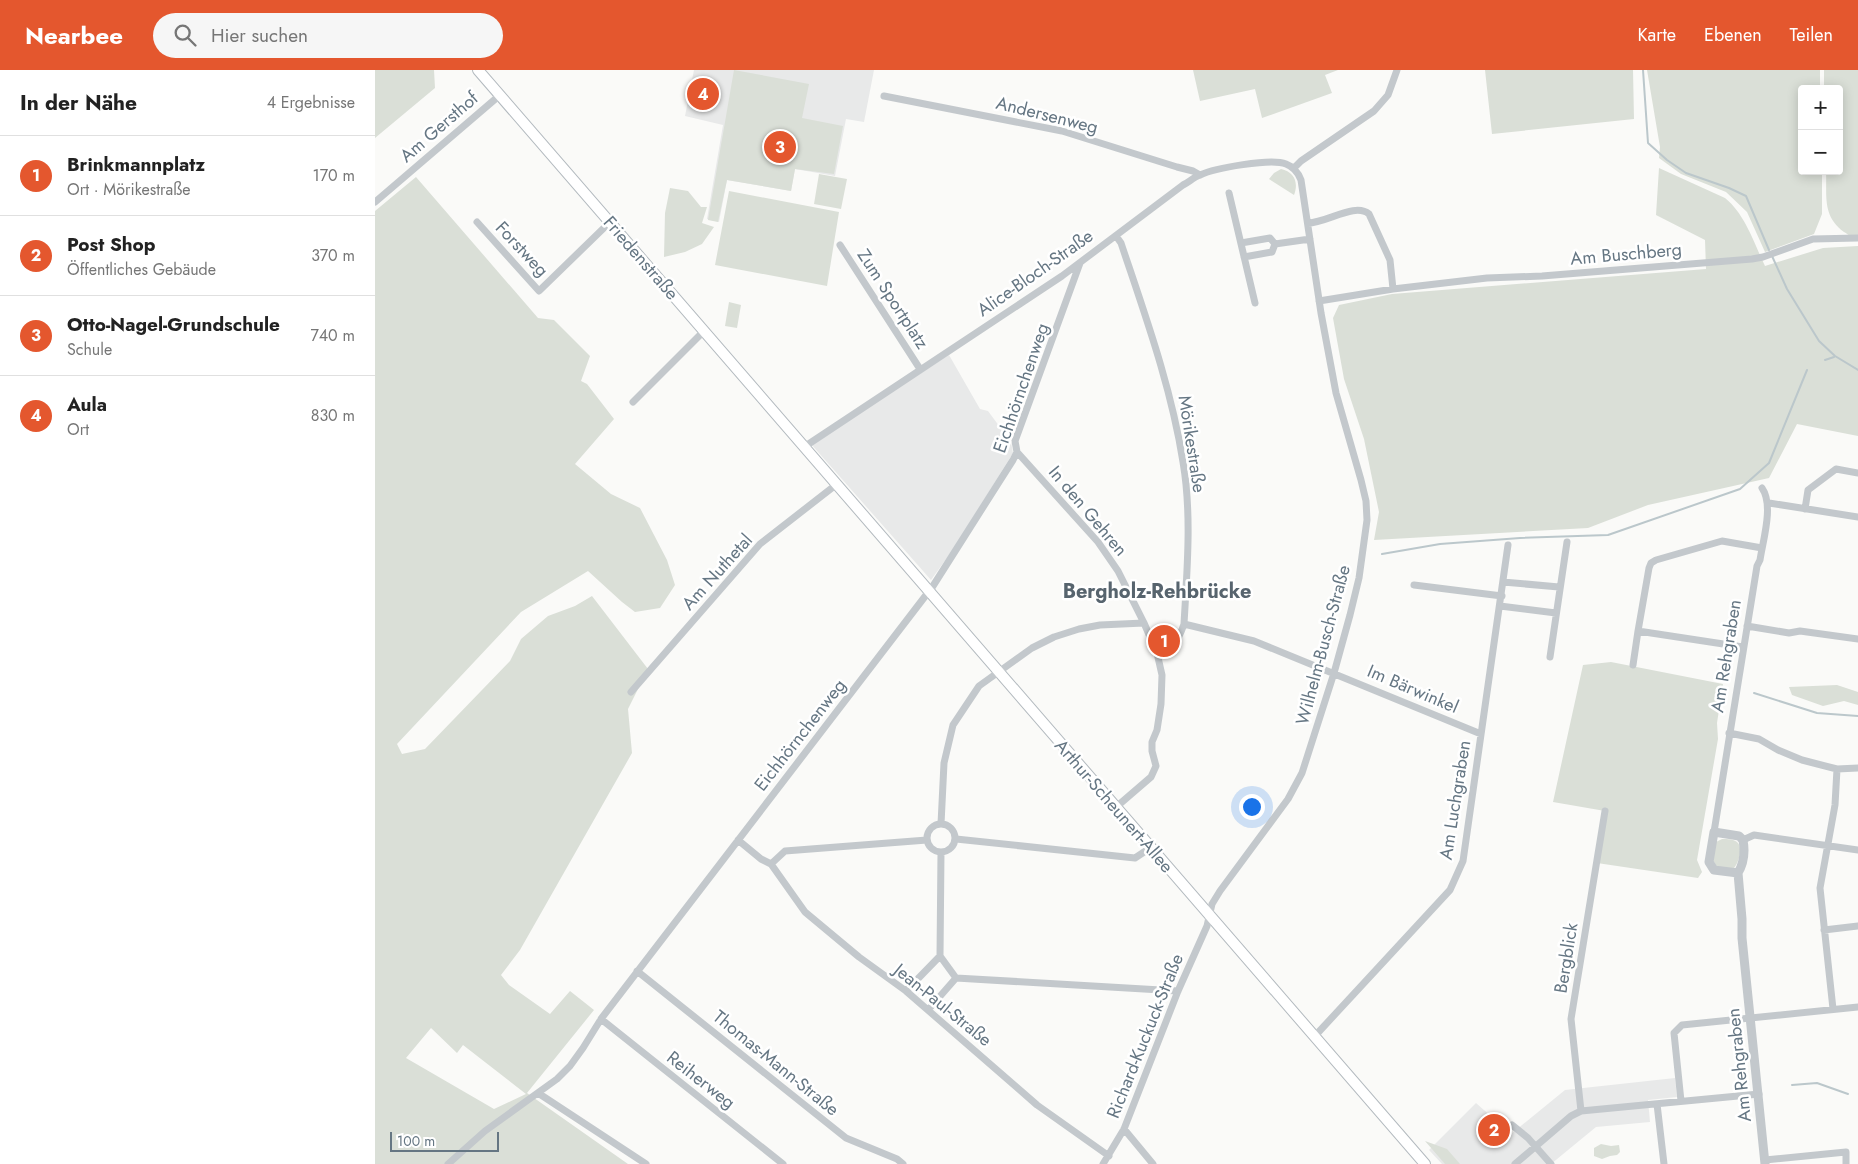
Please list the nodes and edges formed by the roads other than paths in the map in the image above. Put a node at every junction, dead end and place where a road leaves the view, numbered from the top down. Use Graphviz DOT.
graph roads {
  1 [pos="478,70"];
  2 [pos="1397,70"];
  3 [pos="499,95"];
  4 [pos="884,96"];
  5 [pos="1294,168"];
  6 [pos="1200,175"];
  7 [pos="1229,193"];
  8 [pos="375,202"];
  9 [pos="477,222"];
  10 [pos="610,222"];
  11 [pos="1308,223"];
  12 [pos="1116,236"];
  13 [pos="1310,238"];
  14 [pos="1858,238"];
  15 [pos="1241,243"];
  16 [pos="840,244"];
  17 [pos="1275,244"];
  18 [pos="1244,258"];
  19 [pos="1081,262"];
  20 [pos="1393,289"];
  21 [pos="1319,301"];
  22 [pos="1255,303"];
  23 [pos="703,331"];
  24 [pos="920,369"];
  25 [pos="633,402"];
  26 [pos="804,447"];
  27 [pos="1017,452"];
  28 [pos="1858,474"];
  29 [pos="837,484"];
  30 [pos="1762,488"];
  31 [pos="1769,503"];
  32 [pos="1805,509"];
  33 [pos="1858,517"];
  34 [pos="1567,542"];
  35 [pos="1508,545"];
  36 [pos="1762,548"];
  37 [pos="1503,582"];
  38 [pos="1414,585"];
  39 [pos="1559,587"];
  40 [pos="929,592"];
  41 [pos="1502,596"];
  42 [pos="1500,606"];
  43 [pos="1555,613"];
  44 [pos="1144,623"];
  45 [pos="1184,624"];
  46 [pos="1747,626"];
  47 [pos="1639,631"];
  48 [pos="1858,639"];
  49 [pos="1743,648"];
  50 [pos="1157,653"];
  51 [pos="1550,657"];
  52 [pos="1633,665"];
  53 [pos="999,671"];
  54 [pos="1334,673"];
  55 [pos="631,692"];
  56 [pos="1729,733"];
  57 [pos="1481,734"];
  58 [pos="1858,768"];
  59 [pos="1837,769"];
  60 [pos="1115,808"];
  61 [pos="1605,811"];
  62 [pos="941,824"];
  63 [pos="1714,832"];
  64 [pos="956,839"];
  65 [pos="738,840"];
  66 [pos="927,840"];
  67 [pos="1743,840"];
  68 [pos="1828,845"];
  69 [pos="1150,848"];
  70 [pos="1858,850"];
  71 [pos="941,852"];
  72 [pos="771,864"];
  73 [pos="1738,873"];
  74 [pos="1208,916"];
  75 [pos="1858,926"];
  76 [pos="1824,930"];
  77 [pos="940,956"];
  78 [pos="637,971"];
  79 [pos="956,978"];
  80 [pos="906,991"];
  81 [pos="1178,991"];
  82 [pos="1858,1007"];
  83 [pos="1833,1009"];
  84 [pos="928,1010"];
  85 [pos="1750,1018"];
  86 [pos="601,1019"];
  87 [pos="1314,1037"];
  88 [pos="538,1093"];
  89 [pos="1759,1094"];
  90 [pos="1681,1101"];
  91 [pos="1657,1104"];
  92 [pos="1581,1112"];
  93 [pos="1512,1125"];
  94 [pos="1124,1129"];
  95 [pos="1535,1146"];
  96 [pos="1109,1156"];
  97 [pos="1765,1162"];
  98 [pos="448,1164"];
  99 [pos="646,1164"];
  100 [pos="783,1164"];
  101 [pos="903,1164"];
  102 [pos="1103,1164"];
  103 [pos="1153,1164"];
  104 [pos="1425,1164"];
  105 [pos="1515,1164"];
  106 [pos="1551,1164"];
  107 [pos="1664,1164"];
  108 [pos="1846,1164"];
  1 -- 3 [label="main road, Friedenstraße"];
  2 -- 5 [label="street"];
  3 -- 8 [label="street, Am Gersthof"];
  3 -- 10 [label="main road, Friedenstraße"];
  4 -- 6 [label="street, Andersenweg"];
  5 -- 6 [label="street, Alice-Bloch-Straße"];
  5 -- 11 [label="street, Wilhelm-Busch-Straße"];
  6 -- 12 [label="street, Alice-Bloch-Straße"];
  7 -- 15 [label="street"];
  9 -- 10 [label="street, Forstweg"];
  10 -- 23 [label="main road, Friedenstraße"];
  11 -- 13 [label="street, Wilhelm-Busch-Straße"];
  11 -- 20 [label="street"];
  12 -- 19 [label="street, Alice-Bloch-Straße"];
  12 -- 45 [label="street, Mörikestraße"];
  13 -- 17 [label="street"];
  13 -- 21 [label="street, Wilhelm-Busch-Straße"];
  14 -- 20 [label="street, Am Buschberg"];
  15 -- 17 [label="street"];
  15 -- 18 [label="street"];
  16 -- 24 [label="street, Zum Sportplatz"];
  17 -- 18 [label="street"];
  18 -- 22 [label="street"];
  19 -- 24 [label="street, Alice-Bloch-Straße"];
  19 -- 27 [label="street, Eichhörnchenweg"];
  20 -- 21 [label="street, Am Buschberg"];
  21 -- 54 [label="street, Wilhelm-Busch-Straße"];
  23 -- 25 [label="street"];
  23 -- 26 [label="main road, Friedenstraße"];
  24 -- 26 [label="street, Alice-Bloch-Straße"];
  26 -- 29 [label="main road, Arthur-Scheunert-Allee"];
  27 -- 40 [label="street, Eichhörnchenweg"];
  27 -- 44 [label="street, In den Gehren"];
  28 -- 32 [label="street"];
  29 -- 40 [label="main road, Arthur-Scheunert-Allee"];
  29 -- 55 [label="street, Am Nuthetal"];
  30 -- 31 [label="street"];
  31 -- 32 [label="street"];
  31 -- 36 [label="street, Am Rehgraben"];
  32 -- 33 [label="street"];
  34 -- 39 [label="street"];
  35 -- 37 [label="street, Am Luchgraben"];
  36 -- 46 [label="street, Am Rehgraben"];
  36 -- 47 [label="street"];
  37 -- 39 [label="street"];
  37 -- 41 [label="street, Am Luchgraben"];
  38 -- 41 [label="street"];
  39 -- 43 [label="street"];
  40 -- 53 [label="main road, Arthur-Scheunert-Allee"];
  40 -- 65 [label="street, Eichhörnchenweg"];
  41 -- 42 [label="street, Am Luchgraben"];
  42 -- 43 [label="street"];
  42 -- 57 [label="street, Am Luchgraben"];
  43 -- 51 [label="street"];
  44 -- 50 [label="street, In den Gehren"];
  44 -- 53 [label="street"];
  45 -- 50 [label="street, Mörikestraße"];
  45 -- 54 [label="street, Im Bärwinkel"];
  46 -- 48 [label="street"];
  46 -- 49 [label="street, Am Rehgraben"];
  47 -- 49 [label="street"];
  47 -- 52 [label="street"];
  49 -- 56 [label="street, Am Rehgraben"];
  50 -- 60 [label="street, In den Gehren"];
  53 -- 60 [label="main road, Arthur-Scheunert-Allee"];
  53 -- 62 [label="street"];
  54 -- 57 [label="street, Im Bärwinkel"];
  54 -- 74 [label="street, Wilhelm-Busch-Straße"];
  56 -- 59 [label="street"];
  56 -- 63 [label="street, Am Rehgraben"];
  57 -- 87 [label="street, Am Luchgraben"];
  58 -- 59 [label="street"];
  59 -- 68 [label="street"];
  60 -- 69 [label="main road, Arthur-Scheunert-Allee"];
  61 -- 92 [label="street, Bergblick"];
  62 -- 64 [label="street"];
  62 -- 66 [label="street"];
  63 -- 67 [label="street"];
  63 -- 73 [label="street, Am Rehgraben"];
  64 -- 69 [label="street"];
  64 -- 71 [label="street"];
  65 -- 72 [label="street"];
  65 -- 78 [label="street, Eichhörnchenweg"];
  66 -- 71 [label="street"];
  66 -- 72 [label="street"];
  67 -- 68 [label="street"];
  67 -- 73 [label="street, Am Rehgraben"];
  68 -- 70 [label="street"];
  68 -- 76 [label="street"];
  69 -- 74 [label="main road, Arthur-Scheunert-Allee"];
  71 -- 77 [label="street"];
  72 -- 80 [label="street, Jean-Paul-Straße"];
  73 -- 85 [label="street, Am Rehgraben"];
  74 -- 81 [label="street, Richard-Kuckuck-Straße"];
  74 -- 87 [label="main road, Arthur-Scheunert-Allee"];
  75 -- 76 [label="street"];
  76 -- 83 [label="street"];
  77 -- 79 [label="street"];
  77 -- 80 [label="street"];
  78 -- 86 [label="street, Eichhörnchenweg"];
  78 -- 101 [label="street, Thomas-Mann-Straße"];
  79 -- 81 [label="street"];
  79 -- 84 [label="street"];
  80 -- 84 [label="street, Jean-Paul-Straße"];
  81 -- 94 [label="street, Richard-Kuckuck-Straße"];
  82 -- 83 [label="street"];
  83 -- 85 [label="street"];
  84 -- 96 [label="street, Jean-Paul-Straße"];
  85 -- 89 [label="street, Am Rehgraben"];
  85 -- 90 [label="street"];
  86 -- 88 [label="street, Eichhörnchenweg"];
  86 -- 100 [label="street, Reiherweg"];
  87 -- 104 [label="main road, Arthur-Scheunert-Allee"];
  88 -- 98 [label="street, Eichhörnchenweg"];
  88 -- 99 [label="street"];
  89 -- 90 [label="street"];
  89 -- 97 [label="street, Am Rehgraben"];
  90 -- 91 [label="street"];
  91 -- 92 [label="street"];
  91 -- 107 [label="street"];
  92 -- 95 [label="street"];
  93 -- 95 [label="street"];
  94 -- 96 [label="street, Richard-Kuckuck-Straße"];
  94 -- 103 [label="street"];
  95 -- 105 [label="street"];
  95 -- 106 [label="street"];
  96 -- 102 [label="street, Richard-Kuckuck-Straße"];
  97 -- 108 [label="street"];
}
